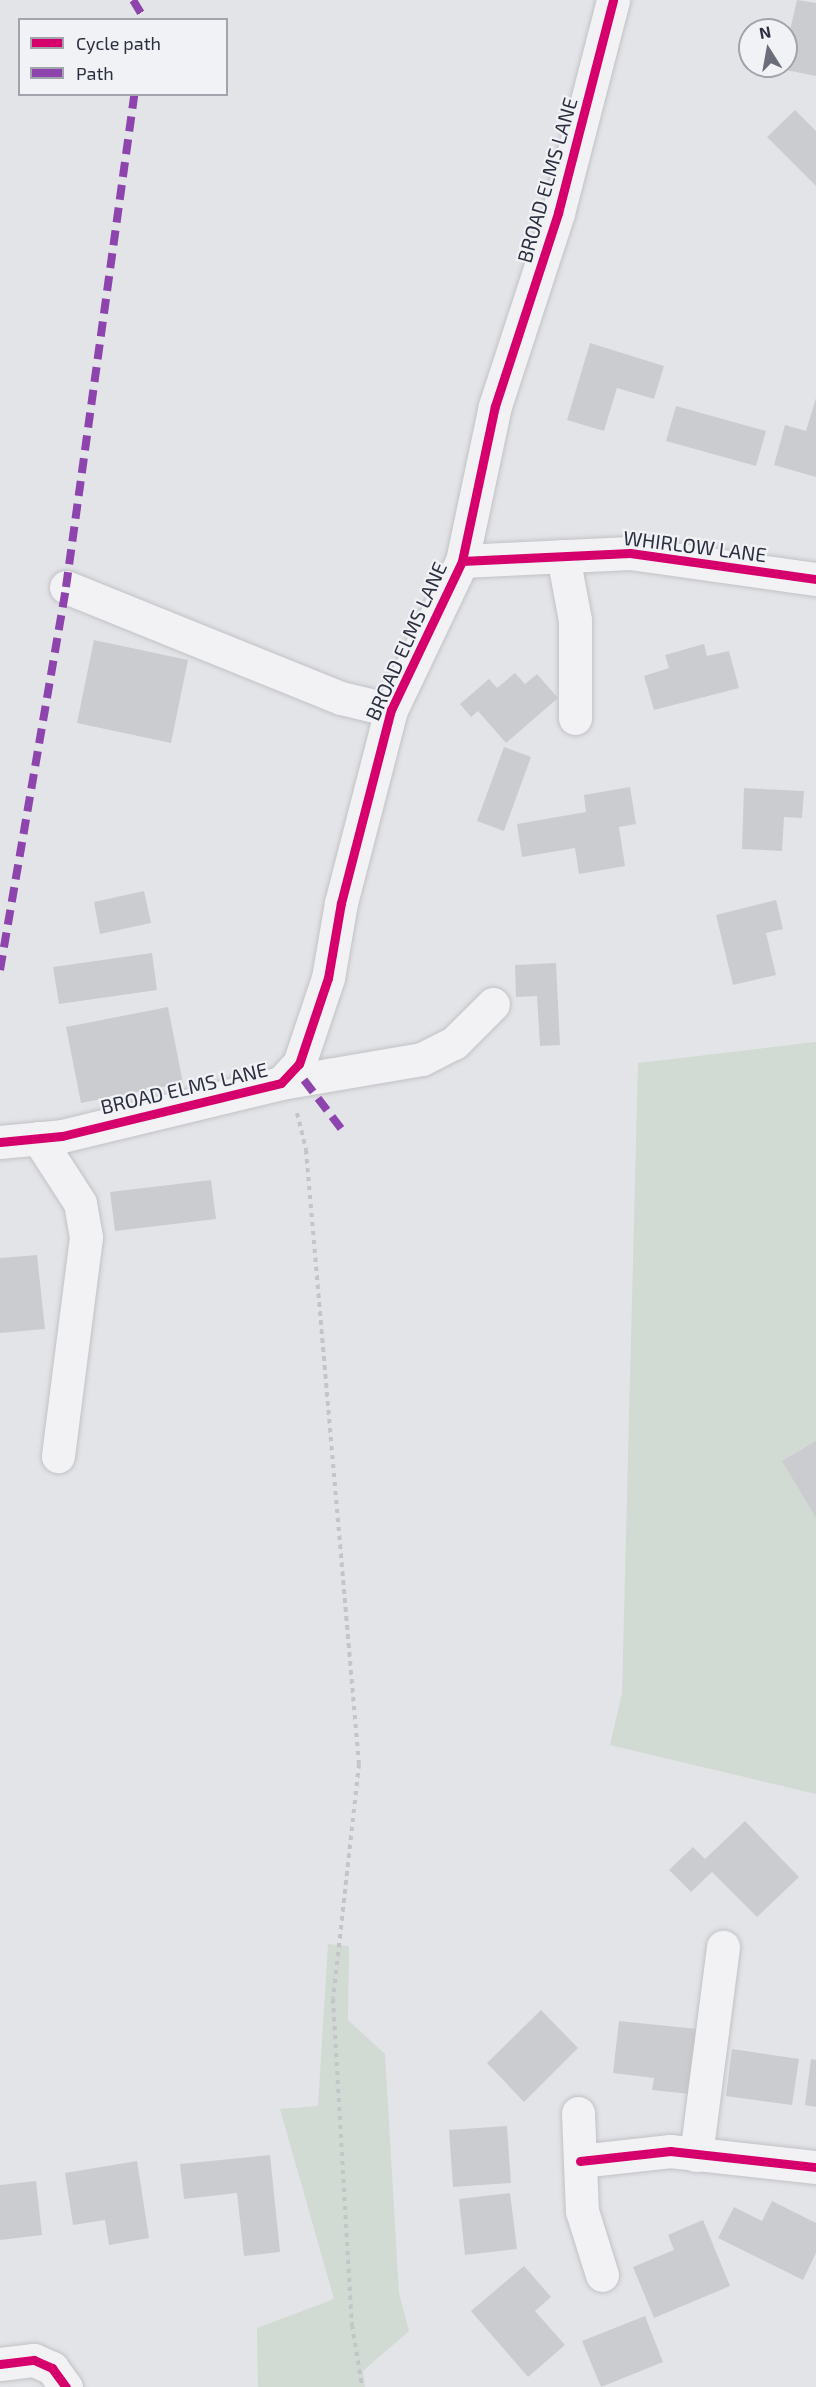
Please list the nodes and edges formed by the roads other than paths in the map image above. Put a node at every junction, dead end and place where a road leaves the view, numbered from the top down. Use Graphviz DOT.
graph roads {
  1 [pos="613,0"];
  2 [pos="563,556"];
  3 [pos="462,561"];
  4 [pos="816,579"];
  5 [pos="66,587"];
  6 [pos="391,710"];
  7 [pos="575,718"];
  8 [pos="494,1004"];
  9 [pos="281,1083"];
  10 [pos="38,1138"];
  11 [pos="0,1142"];
  12 [pos="58,1456"];
  13 [pos="723,1947"];
  14 [pos="578,2113"];
  15 [pos="696,2155"];
  16 [pos="580,2161"];
  17 [pos="816,2167"];
  18 [pos="602,2275"];
  19 [pos="0,2364"];
  20 [pos="66,2387"];
  1 -- 3 [label="street, BROAD ELMS LANE"];
  2 -- 3 [label="street, WHIRLOW LANE"];
  2 -- 4 [label="street, WHIRLOW LANE"];
  2 -- 7 [label="street"];
  3 -- 6 [label="street, BROAD ELMS LANE"];
  5 -- 6 [label="street"];
  6 -- 9 [label="street, BROAD ELMS LANE"];
  8 -- 9 [label="street"];
  9 -- 10 [label="street, BROAD ELMS LANE"];
  10 -- 11 [label="street, BROAD ELMS LANE"];
  10 -- 12 [label="street"];
  13 -- 15 [label="street"];
  14 -- 16 [label="street"];
  15 -- 16 [label="street"];
  15 -- 17 [label="street"];
  16 -- 18 [label="street"];
  19 -- 20 [label="street"];
}
